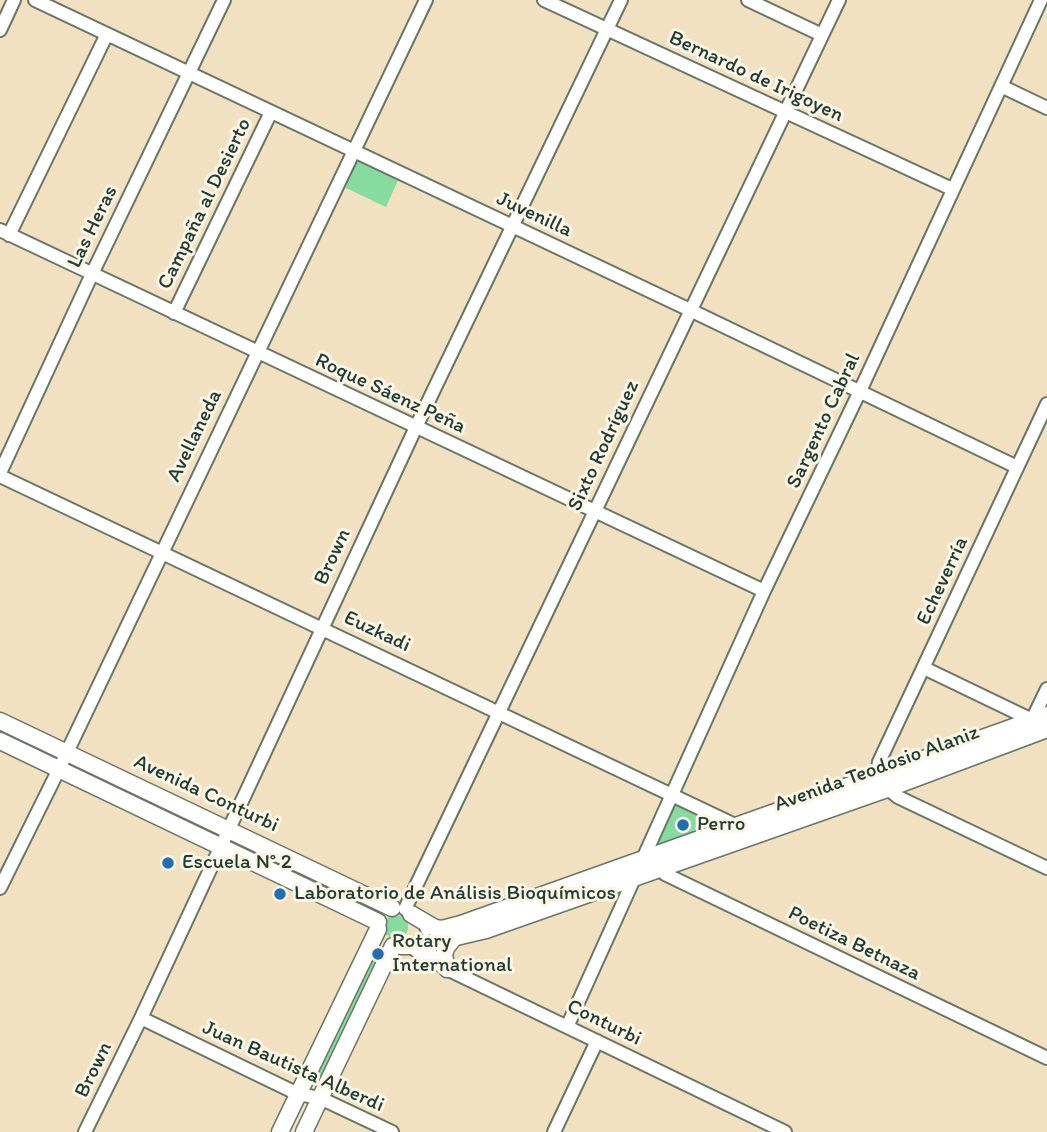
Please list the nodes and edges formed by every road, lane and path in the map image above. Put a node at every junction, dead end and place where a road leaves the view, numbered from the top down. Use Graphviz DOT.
graph roads {
  1 [pos="14,0"];
  2 [pos="35,0"];
  3 [pos="224,0"];
  4 [pos="426,0"];
  5 [pos="544,0"];
  6 [pos="621,0"];
  7 [pos="748,0"];
  8 [pos="839,0"];
  9 [pos="1041,0"];
  10 [pos="0,30"];
  11 [pos="607,30"];
  12 [pos="107,34"];
  13 [pos="822,35"];
  14 [pos="189,73"];
  15 [pos="1001,86"];
  16 [pos="1047,108"];
  17 [pos="271,112"];
  18 [pos="786,112"];
  19 [pos="353,151"];
  20 [pos="952,189"];
  21 [pos="513,226"];
  22 [pos="4,233"];
  23 [pos="92,274"];
  24 [pos="690,310"];
  25 [pos="174,313"];
  26 [pos="257,352"];
  27 [pos="860,391"];
  28 [pos="1047,404"];
  29 [pos="416,427"];
  30 [pos="1017,467"];
  31 [pos="0,475"];
  32 [pos="594,511"];
  33 [pos="161,552"];
  34 [pos="764,591"];
  35 [pos="321,627"];
  36 [pos="923,668"];
  37 [pos="1047,689"];
  38 [pos="499,712"];
  39 [pos="0,721"];
  40 [pos="1041,725"];
  41 [pos="0,741"];
  42 [pos="67,752"];
  43 [pos="60,769"];
  44 [pos="882,782"];
  45 [pos="671,794"];
  46 [pos="737,826"];
  47 [pos="228,827"];
  48 [pos="220,846"];
  49 [pos="652,861"];
  50 [pos="1047,868"];
  51 [pos="635,877"];
  52 [pos="0,888"];
  53 [pos="524,909"];
  54 [pos="407,913"];
  55 [pos="468,921"];
  56 [pos="378,925"];
  57 [pos="453,938"];
  58 [pos="429,943"];
  59 [pos="401,946"];
  60 [pos="443,966"];
  61 [pos="141,1018"];
  62 [pos="567,1027"];
  63 [pos="597,1041"];
  64 [pos="1047,1058"];
  65 [pos="298,1094"];
  66 [pos="320,1098"];
  67 [pos="85,1132"];
  68 [pos="280,1132"];
  69 [pos="304,1132"];
  70 [pos="392,1132"];
  71 [pos="554,1132"];
  72 [pos="785,1132"];
  1 -- 10 [label="street"];
  2 -- 12 [label="street, Juvenilla"];
  3 -- 14 [label="street, Las Heras"];
  4 -- 19 [label="street, Avellaneda"];
  5 -- 11 [label="street, Bernardo de Irigoyen"];
  6 -- 11 [label="street, Brown"];
  7 -- 13 [label="street"];
  8 -- 13 [label="street, Sixto Rodríguez"];
  9 -- 15 [label="street, Sargento Cabral"];
  11 -- 18 [label="street, Bernardo de Irigoyen"];
  11 -- 21 [label="street, Brown"];
  12 -- 14 [label="street, Juvenilla"];
  12 -- 22 [label="street"];
  13 -- 18 [label="street, Sixto Rodríguez"];
  14 -- 17 [label="street, Juvenilla"];
  14 -- 23 [label="street, Las Heras"];
  15 -- 16 [label="street"];
  15 -- 20 [label="street, Sargento Cabral"];
  17 -- 19 [label="street, Juvenilla"];
  17 -- 25 [label="street, Campaña al Desierto"];
  18 -- 20 [label="street, Bernardo de Irigoyen"];
  18 -- 24 [label="street, Sixto Rodríguez"];
  19 -- 21 [label="street, Juvenilla"];
  19 -- 26 [label="street, Avellaneda"];
  20 -- 27 [label="street, Sargento Cabral"];
  21 -- 24 [label="street, Juvenilla"];
  21 -- 29 [label="street, Brown"];
  22 -- 23 [label="street, Roque Sáenz Peña"];
  23 -- 25 [label="street, Roque Sáenz Peña"];
  23 -- 31 [label="street, Las Heras"];
  24 -- 27 [label="street, Juvenilla"];
  24 -- 32 [label="street, Sixto Rodríguez"];
  25 -- 26 [label="street, Roque Sáenz Peña"];
  26 -- 29 [label="street, Roque Sáenz Peña"];
  26 -- 33 [label="street, Avellaneda"];
  27 -- 30 [label="street, Juvenilla"];
  27 -- 34 [label="street, Sargento Cabral"];
  28 -- 30 [label="street, Echeverría"];
  29 -- 32 [label="street, Roque Sáenz Peña"];
  29 -- 35 [label="street, Brown"];
  30 -- 36 [label="street, Echeverría"];
  31 -- 33 [label="street, Euzkadi"];
  32 -- 34 [label="street, Roque Sáenz Peña"];
  32 -- 38 [label="street, Sixto Rodríguez"];
  33 -- 35 [label="street, Euzkadi"];
  33 -- 42 [label="street, Avellaneda"];
  34 -- 45 [label="street, Sargento Cabral"];
  35 -- 38 [label="street, Euzkadi"];
  35 -- 47 [label="street, Brown"];
  36 -- 40 [label="street"];
  36 -- 44 [label="street, Echeverría"];
  37 -- 40 [label="street"];
  38 -- 45 [label="street, Euzkadi"];
  38 -- 54 [label="street, Sixto Rodríguez"];
  39 -- 42 [label="main road, Avenida Conturbi"];
  40 -- 44 [label="main road, Avenida Teodosio Alaniz"];
  41 -- 43 [label="main road, Avenida Conturbi"];
  42 -- 43 [label="street, Avellaneda"];
  42 -- 47 [label="main road, Avenida Conturbi"];
  43 -- 48 [label="main road, Avenida Conturbi"];
  43 -- 52 [label="street, Avellaneda"];
  44 -- 46 [label="main road, Avenida Teodosio Alaniz"];
  44 -- 49 [label="main road, Avenida Teodosio Alaniz"];
  44 -- 50 [label="street"];
  45 -- 46 [label="street, Euzkadi"];
  45 -- 49 [label="street, Sargento Cabral"];
  46 -- 49 [label="main road, Avenida Teodosio Alaniz"];
  47 -- 48 [label="street, Brown"];
  47 -- 54 [label="main road, Avenida Conturbi"];
  48 -- 56 [label="main road, Avenida Conturbi"];
  48 -- 61 [label="street, Brown"];
  49 -- 51 [label="main road, Avenida Teodosio Alaniz"];
  49 -- 53 [label="main road, Avenida Teodosio Alaniz"];
  49 -- 64 [label="street, Poetiza Betnaza"];
  51 -- 53 [label="main road, Avenida Teodosio Alaniz"];
  51 -- 62 [label="street"];
  53 -- 55 [label="main road, Avenida Teodosio Alaniz"];
  53 -- 57 [label="main road, Avenida Teodosio Alaniz"];
  54 -- 55 [label="main road, Avenida Teodosio Alaniz"];
  54 -- 56 [label="main road"];
  54 -- 58 [label="lane"];
  54 -- 59 [label="main road"];
  55 -- 57 [label="main road"];
  56 -- 59 [label="main road"];
  56 -- 65 [label="main road"];
  57 -- 58 [label="main road, Avenida Teodosio Alaniz"];
  57 -- 60 [label="main road"];
  58 -- 59 [label="main road, Avenida Teodosio Alaniz"];
  58 -- 60 [label="lane"];
  59 -- 60 [label="street, Conturbi"];
  59 -- 66 [label="main road"];
  60 -- 62 [label="street, Conturbi"];
  61 -- 65 [label="street, Juan Bautista Alberdi"];
  61 -- 67 [label="street, Brown"];
  62 -- 63 [label="street, Conturbi"];
  63 -- 71 [label="street"];
  63 -- 72 [label="street, Conturbi"];
  65 -- 66 [label="street, Juan Bautista Alberdi"];
  65 -- 68 [label="main road"];
  66 -- 69 [label="main road"];
  66 -- 70 [label="street, Juan Bautista Alberdi"];
}
